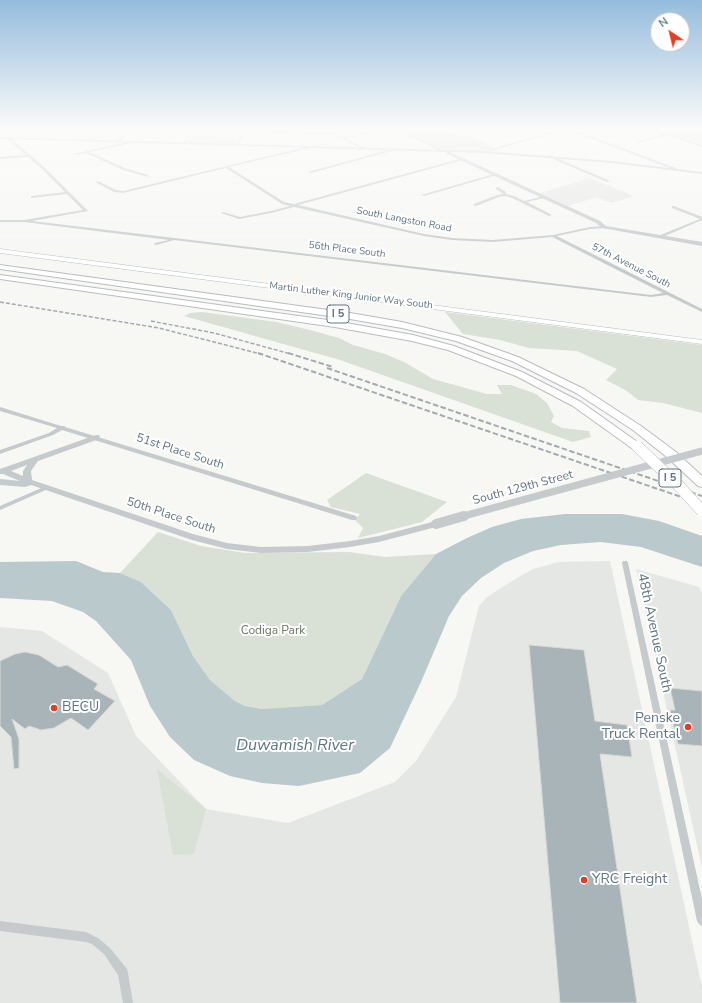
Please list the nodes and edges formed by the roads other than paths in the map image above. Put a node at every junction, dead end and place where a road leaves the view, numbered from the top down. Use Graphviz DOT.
graph roads {
  1 [pos="50,175"];
  2 [pos="143,175"];
  3 [pos="194,175"];
  4 [pos="239,175"];
  5 [pos="405,175"];
  6 [pos="495,175"];
  7 [pos="593,175"];
  8 [pos="147,176"];
  9 [pos="608,181"];
  10 [pos="97,182"];
  11 [pos="497,188"];
  12 [pos="68,193"];
  13 [pos="505,195"];
  14 [pos="423,196"];
  15 [pos="32,197"];
  16 [pos="543,197"];
  17 [pos="524,202"];
  18 [pos="475,205"];
  19 [pos="293,206"];
  20 [pos="673,207"];
  21 [pos="223,213"];
  22 [pos="550,215"];
  23 [pos="702,218"];
  24 [pos="0,221"];
  25 [pos="24,221"];
  26 [pos="604,227"];
  27 [pos="552,236"];
  28 [pos="660,236"];
  29 [pos="175,239"];
  30 [pos="156,244"];
  31 [pos="702,244"];
  32 [pos="0,249"];
  33 [pos="0,267"];
  34 [pos="0,277"];
  35 [pos="667,294"];
  36 [pos="702,311"];
  37 [pos="702,338"];
  38 [pos="702,342"];
  39 [pos="0,408"];
  40 [pos="63,427"];
  41 [pos="96,437"];
  42 [pos="702,451"];
  43 [pos="0,452"];
  44 [pos="36,459"];
  45 [pos="1,472"];
  46 [pos="3,482"];
  47 [pos="702,483"];
  48 [pos="34,484"];
  49 [pos="46,488"];
  50 [pos="0,508"];
  51 [pos="702,511"];
  52 [pos="354,518"];
  53 [pos="350,544"];
  54 [pos="625,562"];
  55 [pos="702,921"];
  56 [pos="0,926"];
  57 [pos="128,1003"];
  1 -- 12 [label="street"];
  2 -- 8 [label="street"];
  3 -- 10 [label="street"];
  4 -- 19 [label="street"];
  5 -- 19 [label="street"];
  6 -- 14 [label="street"];
  6 -- 16 [label="street"];
  7 -- 9 [label="street"];
  11 -- 13 [label="street"];
  12 -- 15 [label="street"];
  12 -- 25 [label="street"];
  13 -- 17 [label="street"];
  13 -- 18 [label="street"];
  16 -- 17 [label="street"];
  16 -- 26 [label="street"];
  17 -- 22 [label="street"];
  19 -- 21 [label="street"];
  19 -- 27 [label="street, South Langston Road"];
  20 -- 23 [label="street"];
  23 -- 28 [label="street"];
  24 -- 25 [label="street"];
  25 -- 29 [label="street, 56th Place South"];
  26 -- 27 [label="street, South Langston Road"];
  26 -- 28 [label="street, South Langston Road"];
  27 -- 35 [label="street, 57th Avenue South"];
  28 -- 31 [label="street, South Langston Road"];
  29 -- 30 [label="street"];
  29 -- 35 [label="street, 56th Place South"];
  32 -- 37 [label="main road, Martin Luther King Junior Way South"];
  32 -- 38 [label="main road, Martin Luther King Junior Way South"];
  33 -- 47 [label="highway, I 5"];
  34 -- 51 [label="highway, I 5, bridge"];
  35 -- 36 [label="street, 57th Avenue South"];
  39 -- 40 [label="street, 51st Place South"];
  40 -- 41 [label="street, 51st Place South"];
  40 -- 43 [label="street"];
  41 -- 44 [label="street"];
  41 -- 52 [label="street, 51st Place South"];
  42 -- 53 [label="street, South 129th Street, bridge"];
  44 -- 45 [label="street"];
  44 -- 48 [label="street"];
  45 -- 46 [label="street"];
  45 -- 48 [label="street, 50th Place South"];
  46 -- 48 [label="street"];
  48 -- 49 [label="street, 50th Place South"];
  49 -- 50 [label="street"];
  49 -- 53 [label="street, 50th Place South"];
  54 -- 55 [label="street, 48th Avenue South"];
  56 -- 57 [label="street"];
}
